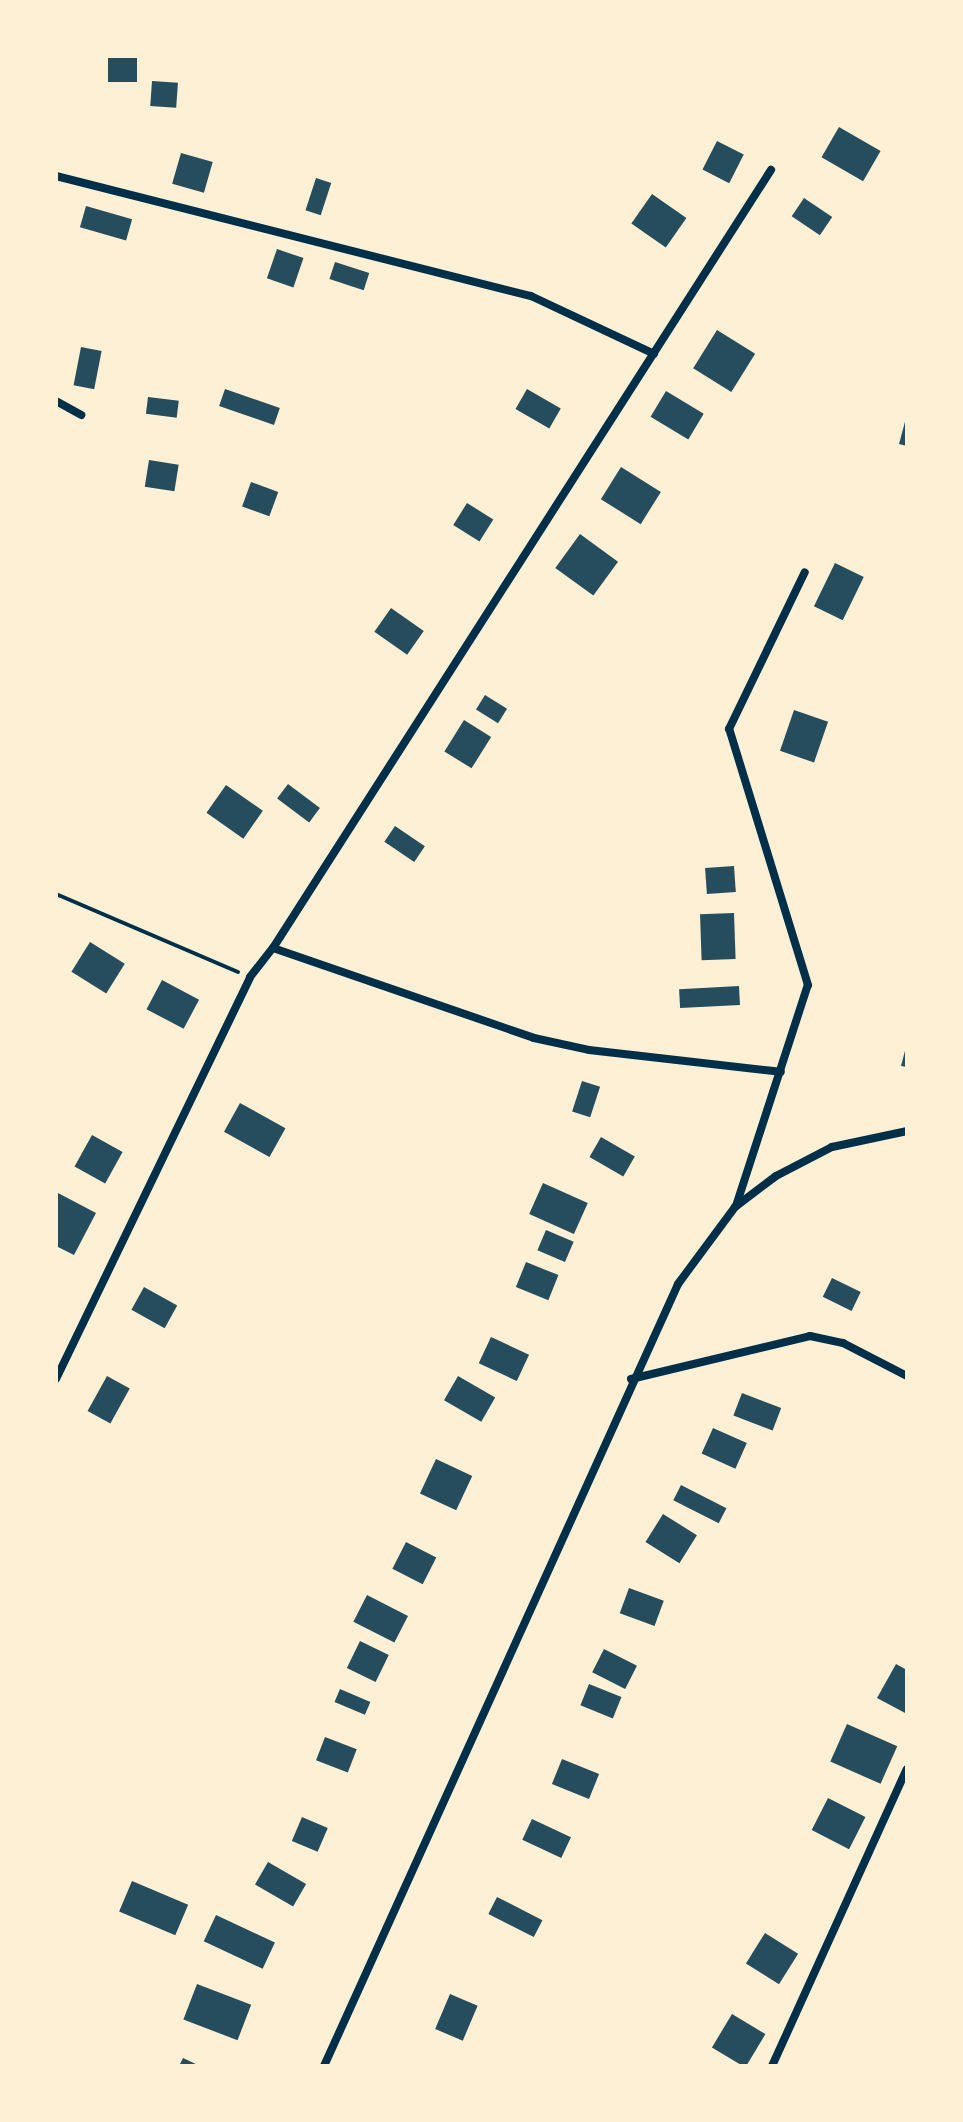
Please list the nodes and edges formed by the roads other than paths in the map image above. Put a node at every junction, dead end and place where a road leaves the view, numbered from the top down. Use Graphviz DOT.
graph roads {
  1 [pos="771,170"];
  2 [pos="56,176"];
  3 [pos="654,354"];
  4 [pos="56,401"];
  5 [pos="81,415"];
  6 [pos="805,572"];
  7 [pos="273,948"];
  8 [pos="781,1072"];
  9 [pos="907,1131"];
  10 [pos="735,1207"];
  11 [pos="907,1376"];
  12 [pos="56,1379"];
  13 [pos="631,1379"];
  14 [pos="907,1769"];
  15 [pos="324,2066"];
  16 [pos="772,2066"];
  1 -- 3 [label="street"];
  2 -- 3 [label="street"];
  3 -- 7 [label="street"];
  4 -- 5 [label="street"];
  6 -- 8 [label="street"];
  7 -- 8 [label="street"];
  7 -- 12 [label="street"];
  8 -- 10 [label="street"];
  9 -- 10 [label="street"];
  10 -- 13 [label="street"];
  11 -- 13 [label="street"];
  13 -- 15 [label="street"];
  14 -- 16 [label="street"];
}
